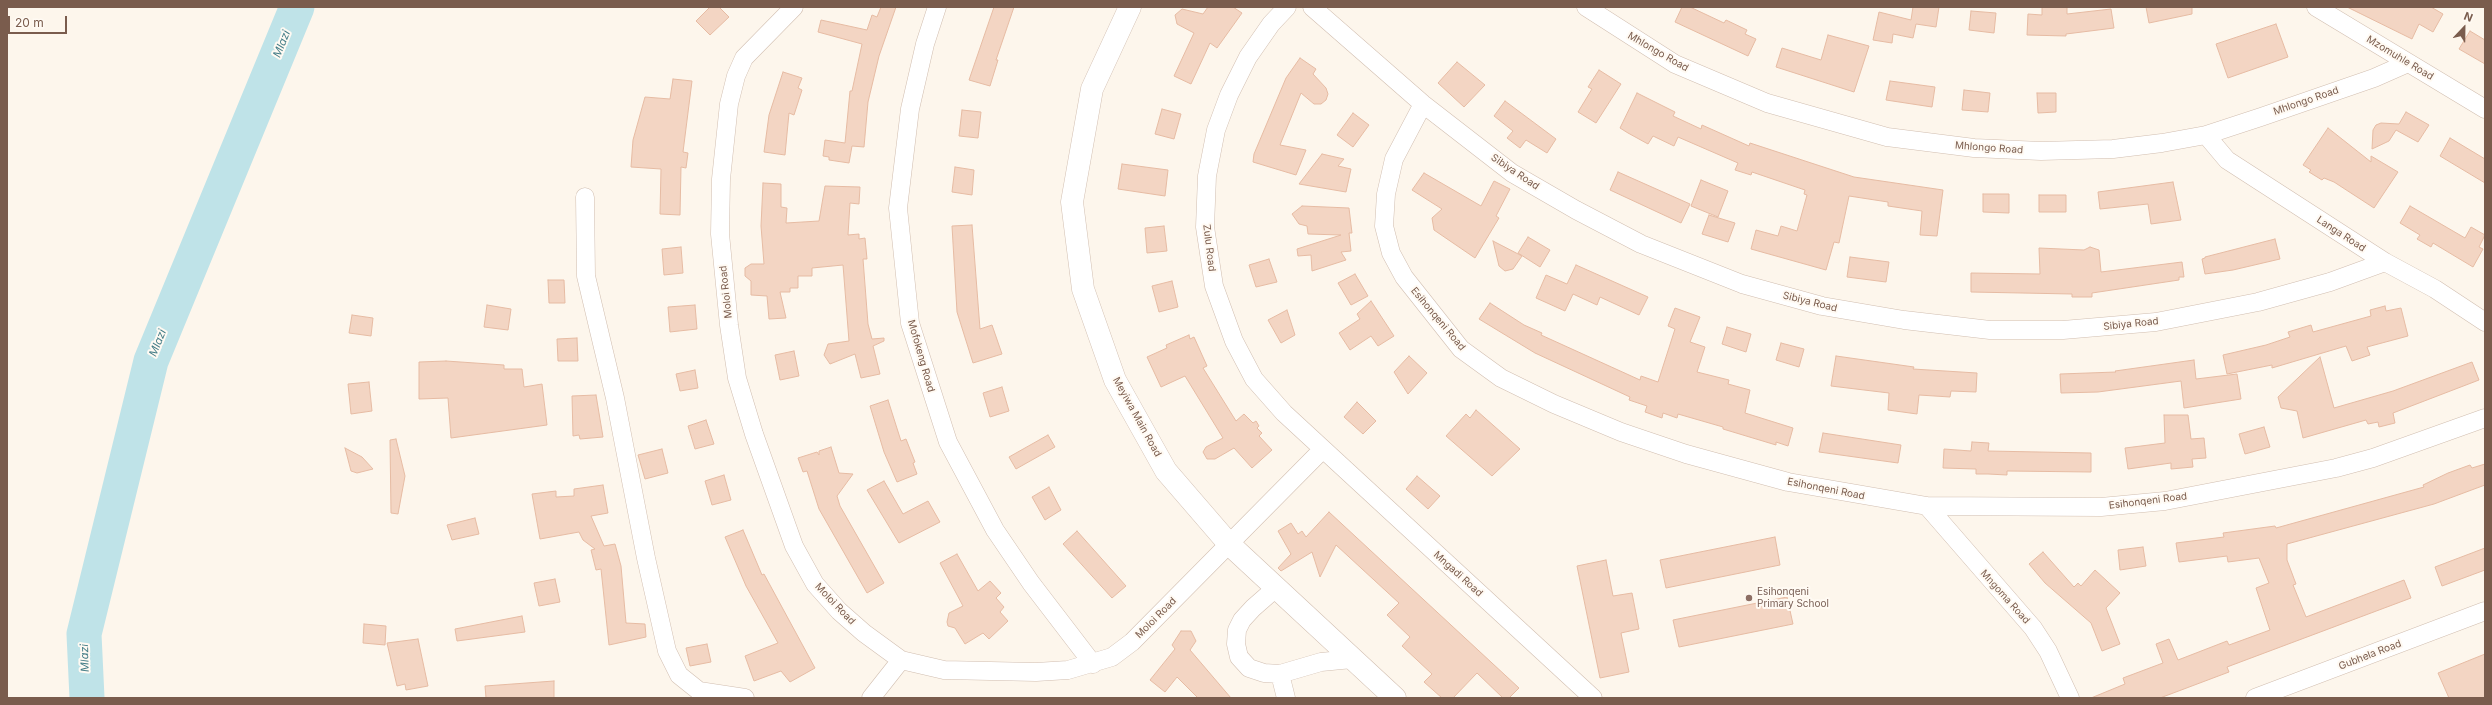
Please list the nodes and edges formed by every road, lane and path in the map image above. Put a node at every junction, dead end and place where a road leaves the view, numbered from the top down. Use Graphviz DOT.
graph roads {
  1 [pos="794,7"];
  2 [pos="938,7"];
  3 [pos="1130,7"];
  4 [pos="1288,7"];
  5 [pos="1312,7"];
  6 [pos="1586,7"];
  7 [pos="2316,7"];
  8 [pos="2408,63"];
  9 [pos="1423,104"];
  10 [pos="2485,109"];
  11 [pos="2206,135"];
  12 [pos="585,196"];
  13 [pos="2385,262"];
  14 [pos="2485,322"];
  15 [pos="2485,418"];
  16 [pos="1322,450"];
  17 [pos="1927,506"];
  18 [pos="1229,544"];
  19 [pos="1277,587"];
  20 [pos="2485,611"];
  21 [pos="901,660"];
  22 [pos="1352,660"];
  23 [pos="1093,664"];
  24 [pos="1280,674"];
  25 [pos="745,698"];
  26 [pos="871,698"];
  27 [pos="1286,698"];
  28 [pos="1395,698"];
  29 [pos="1593,698"];
  30 [pos="2070,698"];
  31 [pos="2255,698"];
  1 -- 21 [label="street, Moloi Road"];
  2 -- 23 [label="street, Mofokeng Road"];
  3 -- 18 [label="street, Meyiwa Main Road"];
  4 -- 16 [label="street, Zulu Road"];
  5 -- 9 [label="street, Sibiya Road"];
  6 -- 11 [label="street, Mhlongo Road"];
  7 -- 8 [label="street, Mzomuhle Road"];
  8 -- 10 [label="street, Mzomuhle Road"];
  8 -- 11 [label="street, Mhlongo Road"];
  9 -- 13 [label="street, Sibiya Road"];
  9 -- 17 [label="street, Esihonqeni Road"];
  11 -- 13 [label="street, Langa Road"];
  12 -- 25 [label="street"];
  13 -- 14 [label="street, Langa Road"];
  15 -- 17 [label="street, Esihonqeni Road"];
  16 -- 18 [label="street, Moloi Road"];
  16 -- 29 [label="street, Mngadi Road"];
  17 -- 30 [label="street, Mngoma Road"];
  18 -- 19 [label="street, Meyiwa Main Road"];
  18 -- 23 [label="street, Moloi Road"];
  19 -- 22 [label="street, Meyiwa Main Road"];
  19 -- 24 [label="street"];
  20 -- 31 [label="street, Gubhela Road"];
  21 -- 23 [label="street, Moloi Road"];
  21 -- 26 [label="street"];
  22 -- 24 [label="street"];
  22 -- 28 [label="street, Meyiwa Main Road"];
  24 -- 27 [label="street"];
}
